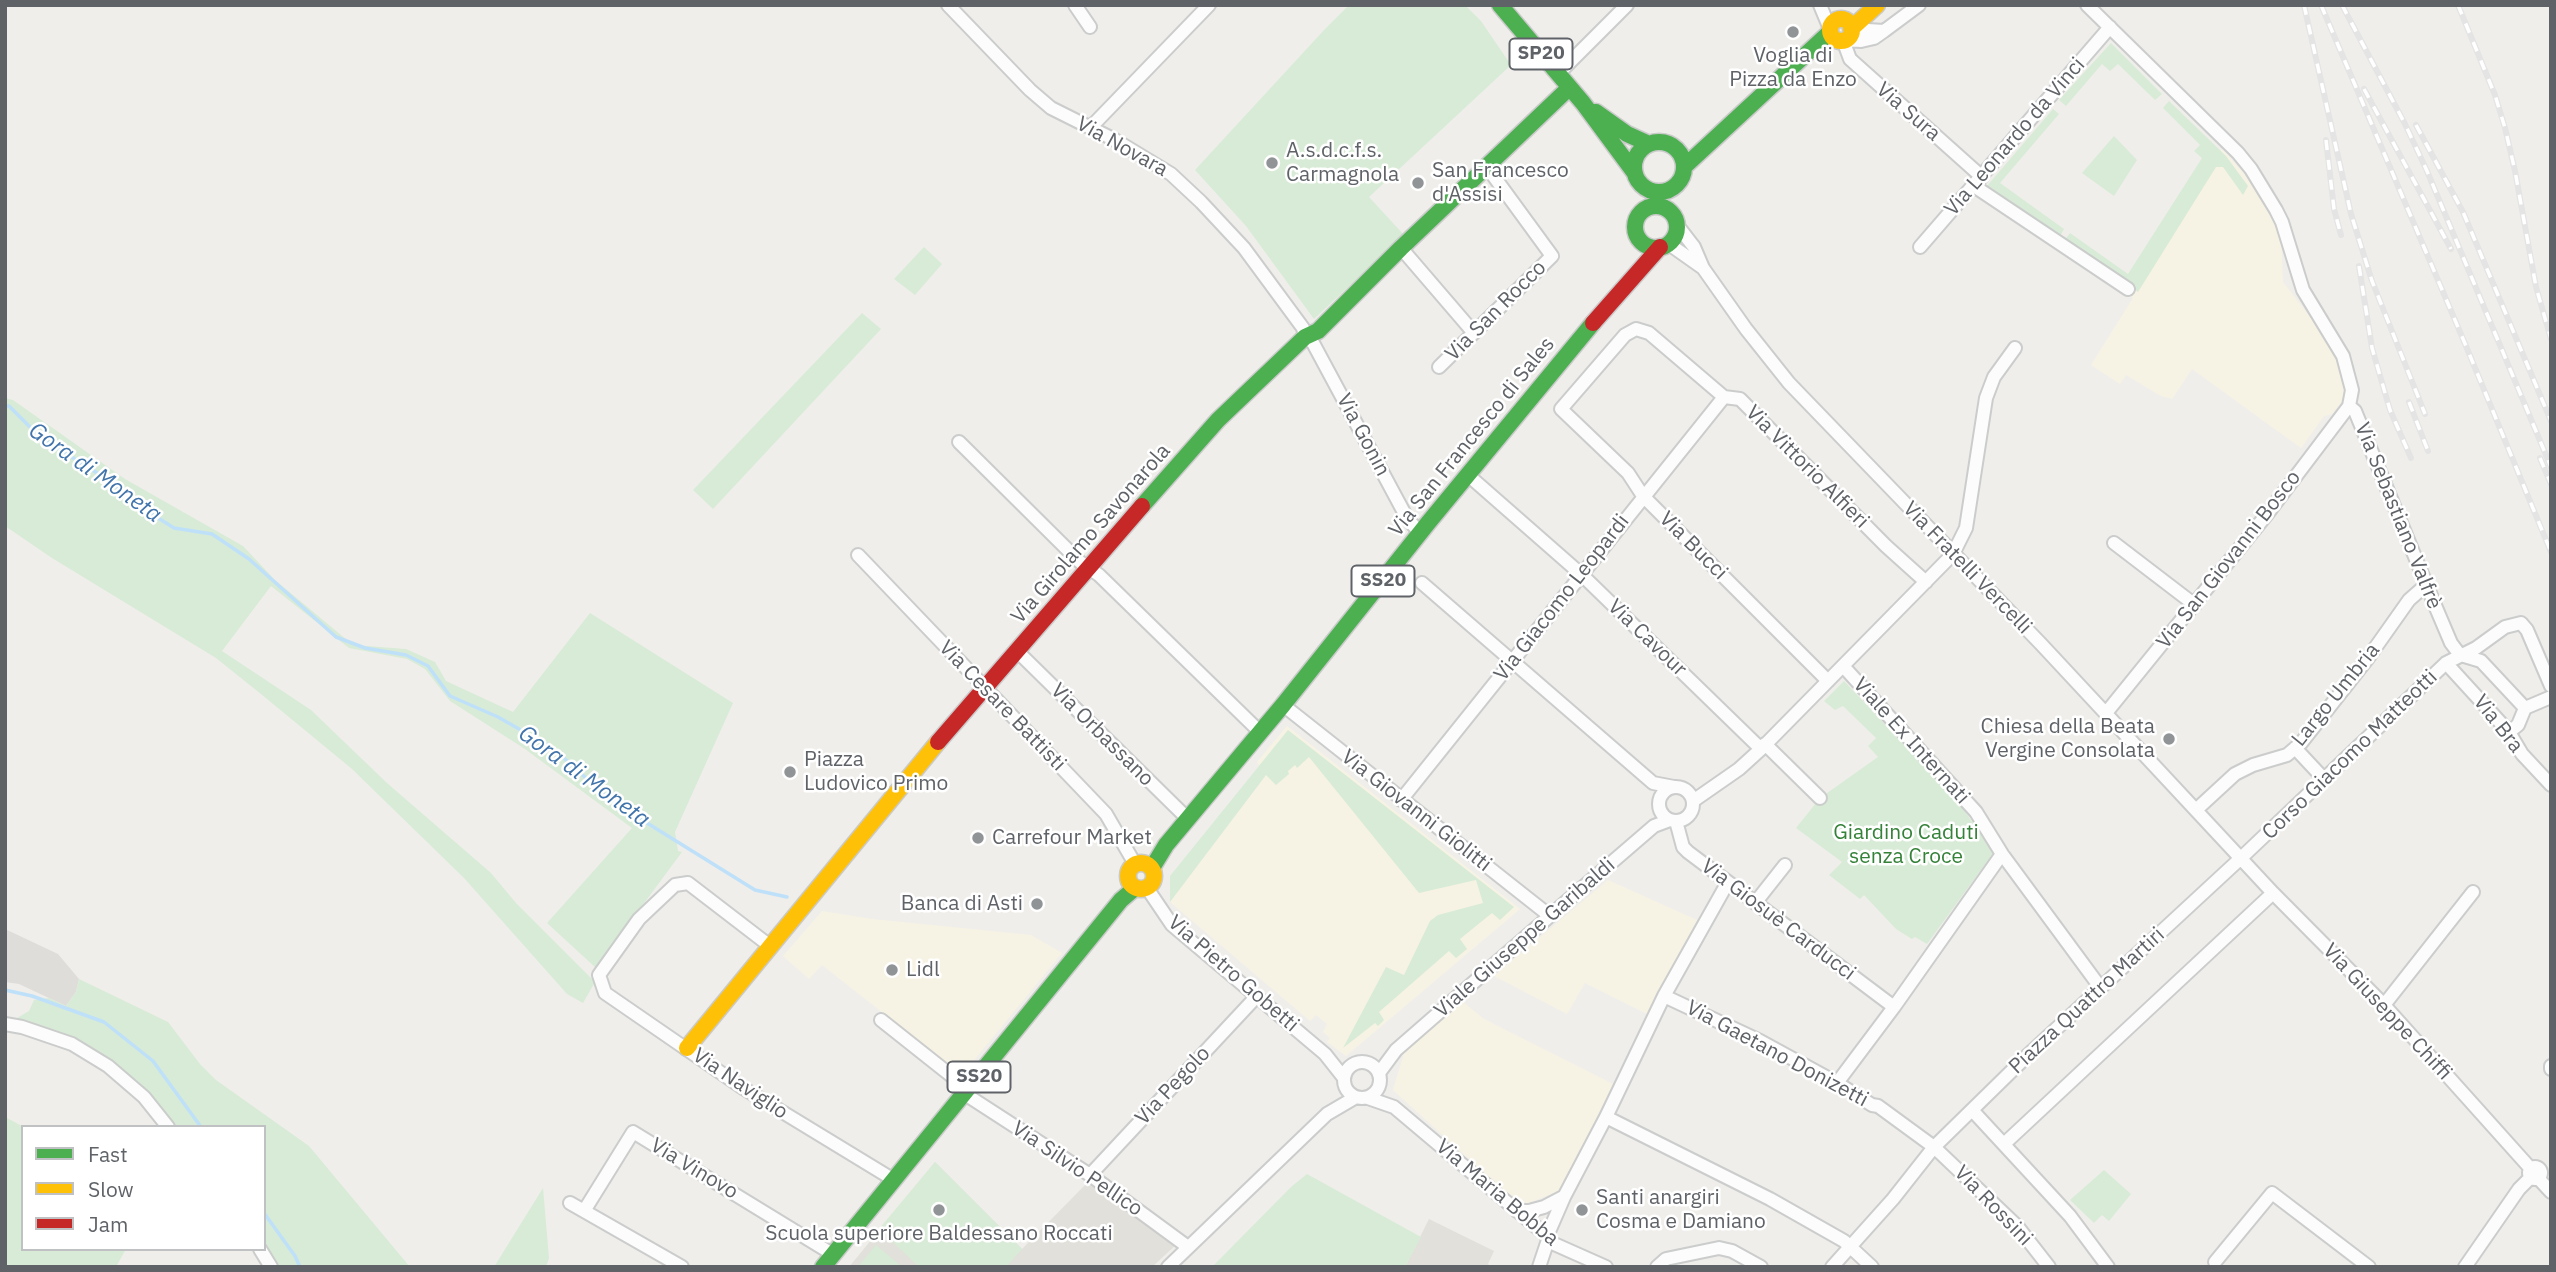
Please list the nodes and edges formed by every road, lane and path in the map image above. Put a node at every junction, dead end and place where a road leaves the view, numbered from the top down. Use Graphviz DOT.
graph roads {
  1 [pos="948,5"];
  2 [pos="1074,5"];
  3 [pos="1209,5"];
  4 [pos="1500,5"];
  5 [pos="1627,5"];
  6 [pos="1820,5"];
  7 [pos="1867,5"];
  8 [pos="1877,5"];
  9 [pos="1919,5"];
  10 [pos="2087,5"];
  11 [pos="1090,27"];
  12 [pos="2110,27"];
  13 [pos="1839,30"];
  14 [pos="1558,74"];
  15 [pos="1569,89"];
  16 [pos="1583,103"];
  17 [pos="1735,118"];
  18 [pos="1090,128"];
  19 [pos="1649,144"];
  20 [pos="1673,146"];
  21 [pos="1487,167"];
  22 [pos="1684,167"];
  23 [pos="1638,179"];
  24 [pos="1978,181"];
  25 [pos="1672,188"];
  26 [pos="1641,212"];
  27 [pos="1675,218"];
  28 [pos="1638,238"];
  29 [pos="1664,246"];
  30 [pos="1920,247"];
  31 [pos="1401,248"];
  32 [pos="1703,268"];
  33 [pos="2128,289"];
  34 [pos="1616,295"];
  35 [pos="1474,333"];
  36 [pos="1305,337"];
  37 [pos="2015,348"];
  38 [pos="1439,367"];
  39 [pos="1724,397"];
  40 [pos="2349,406"];
  41 [pos="1561,409"];
  42 [pos="959,442"];
  43 [pos="1468,475"];
  44 [pos="1643,496"];
  45 [pos="1421,534"];
  46 [pos="2114,543"];
  47 [pos="1953,554"];
  48 [pos="858,555"];
  49 [pos="1088,567"];
  50 [pos="1582,575"];
  51 [pos="1926,582"];
  52 [pos="1422,583"];
  53 [pos="2426,584"];
  54 [pos="2194,605"];
  55 [pos="1016,650"];
  56 [pos="2460,655"];
  57 [pos="1511,662"];
  58 [pos="2446,663"];
  59 [pos="1843,666"];
  60 [pos="1828,681"];
  61 [pos="2551,686"];
  62 [pos="984,688"];
  63 [pos="2551,697"];
  64 [pos="1283,705"];
  65 [pos="2525,708"];
  66 [pos="2106,713"];
  67 [pos="2509,732"];
  68 [pos="1261,733"];
  69 [pos="1763,746"];
  70 [pos="2295,748"];
  71 [pos="2324,779"];
  72 [pos="1653,783"];
  73 [pos="2551,785"];
  74 [pos="1684,793"];
  75 [pos="1820,798"];
  76 [pos="1401,800"];
  77 [pos="1660,806"];
  78 [pos="2197,809"];
  79 [pos="1188,819"];
  80 [pos="1673,821"];
  81 [pos="1654,826"];
  82 [pos="2002,854"];
  83 [pos="2241,858"];
  84 [pos="1135,864"];
  85 [pos="1785,865"];
  86 [pos="1152,868"];
  87 [pos="1728,882"];
  88 [pos="1141,888"];
  89 [pos="2473,892"];
  90 [pos="2273,893"];
  91 [pos="1755,903"];
  92 [pos="1550,916"];
  93 [pos="770,946"];
  94 [pos="2100,987"];
  95 [pos="1257,996"];
  96 [pos="1664,996"];
  97 [pos="2384,1005"];
  98 [pos="1895,1007"];
  99 [pos="881,1020"];
  100 [pos="5,1024"];
  101 [pos="687,1048"];
  102 [pos="1325,1054"];
  103 [pos="1354,1064"];
  104 [pos="1377,1073"];
  105 [pos="1345,1083"];
  106 [pos="1837,1083"];
  107 [pos="967,1091"];
  108 [pos="1362,1098"];
  109 [pos="1394,1107"];
  110 [pos="1972,1110"];
  111 [pos="1327,1114"];
  112 [pos="1606,1117"];
  113 [pos="166,1125"];
  114 [pos="2004,1144"];
  115 [pos="1934,1147"];
  116 [pos="1090,1175"];
  117 [pos="894,1180"];
  118 [pos="2541,1181"];
  119 [pos="1564,1197"];
  120 [pos="570,1203"];
  121 [pos="584,1210"];
  122 [pos="1517,1211"];
  123 [pos="1548,1238"];
  124 [pos="1188,1247"];
  125 [pos="1848,1247"];
  126 [pos="261,1251"];
  127 [pos="828,1261"];
  128 [pos="2215,1262"];
  129 [pos="271,1267"];
  130 [pos="682,1267"];
  131 [pos="1168,1267"];
  132 [pos="1539,1267"];
  133 [pos="1606,1267"];
  134 [pos="1657,1267"];
  135 [pos="1761,1267"];
  136 [pos="1832,1267"];
  137 [pos="1872,1267"];
  138 [pos="2049,1267"];
  139 [pos="2108,1267"];
  140 [pos="2369,1267"];
  141 [pos="2465,1267"];
  1 -- 18 [label="street, Via Novara"];
  2 -- 11 [label="street"];
  3 -- 18 [label="street"];
  4 -- 14 [label="main road, SP20"];
  5 -- 14 [label="street"];
  6 -- 13 [label="street"];
  7 -- 13 [label="main road"];
  8 -- 13 [label="main road"];
  9 -- 13 [label="street"];
  10 -- 12 [label="street, Via Sebastiano Valfrè"];
  12 -- 24 [label="street, Via Leonardo da Vinci"];
  12 -- 40 [label="street, Via Sebastiano Valfrè"];
  13 -- 17 [label="main road"];
  13 -- 24 [label="street, Via Sura"];
  14 -- 15 [label="main road, SP20"];
  15 -- 16 [label="main road, SP20"];
  15 -- 21 [label="main road, Via Girolamo Savonarola"];
  16 -- 19 [label="main road"];
  16 -- 23 [label="main road"];
  17 -- 20 [label="main road"];
  17 -- 22 [label="main road"];
  18 -- 36 [label="street, Via Novara"];
  19 -- 20 [label="main road"];
  19 -- 23 [label="main road"];
  20 -- 22 [label="main road"];
  21 -- 31 [label="main road, Via Girolamo Savonarola"];
  21 -- 35 [label="street, Via San Rocco"];
  22 -- 25 [label="main road"];
  23 -- 25 [label="main road"];
  23 -- 26 [label="main road"];
  24 -- 30 [label="street, Via Leonardo da Vinci"];
  24 -- 33 [label="street, Via Sura"];
  25 -- 27 [label="main road"];
  26 -- 27 [label="main road"];
  26 -- 28 [label="main road"];
  27 -- 29 [label="main road"];
  27 -- 32 [label="street, Via Fratelli Vercelli"];
  28 -- 29 [label="main road"];
  28 -- 34 [label="main road, Via San Francesco di Sales / SS20"];
  29 -- 32 [label="street, Via Fratelli Vercelli"];
  29 -- 34 [label="main road, Via San Francesco di Sales / SS20"];
  31 -- 35 [label="street"];
  31 -- 36 [label="main road, Via Girolamo Savonarola"];
  32 -- 47 [label="street, Via Fratelli Vercelli"];
  34 -- 43 [label="main road, Via San Francesco di Sales / SS20"];
  35 -- 38 [label="street, Via San Rocco"];
  36 -- 45 [label="street, Via Gonin"];
  36 -- 49 [label="main road, Via Girolamo Savonarola"];
  37 -- 47 [label="street"];
  39 -- 41 [label="street, Via Vittorio Alfieri"];
  39 -- 44 [label="street, Via Giacomo Leopardi"];
  39 -- 51 [label="street, Via Vittorio Alfieri"];
  40 -- 53 [label="street, Via Sebastiano Valfrè"];
  40 -- 54 [label="street, Via San Giovanni Bosco"];
  41 -- 44 [label="street, Via Bucci"];
  42 -- 49 [label="street"];
  43 -- 45 [label="main road, Via San Francesco di Sales / SS20"];
  43 -- 50 [label="street, Via Cavour"];
  44 -- 50 [label="street, Via Giacomo Leopardi"];
  44 -- 60 [label="street, Via Bucci"];
  45 -- 64 [label="main road, Via San Francesco di Sales / SS20"];
  46 -- 54 [label="street"];
  47 -- 51 [label="street"];
  47 -- 66 [label="street, Via Fratelli Vercelli"];
  48 -- 62 [label="street, Via Cesare Battisti"];
  49 -- 55 [label="main road, Via Girolamo Savonarola"];
  49 -- 68 [label="street"];
  50 -- 57 [label="street, Via Giacomo Leopardi"];
  50 -- 69 [label="street, Via Cavour"];
  51 -- 59 [label="street"];
  52 -- 57 [label="street"];
  53 -- 56 [label="street, Via Sebastiano Valfrè"];
  53 -- 70 [label="street, Largo Umbria"];
  54 -- 66 [label="street, Via San Giovanni Bosco"];
  55 -- 62 [label="main road, Via Girolamo Savonarola"];
  55 -- 79 [label="street, Via Orbassano"];
  56 -- 58 [label="street, Corso Giacomo Matteotti"];
  56 -- 61 [label="street, Corso Giacomo Matteotti"];
  56 -- 65 [label="street"];
  57 -- 72 [label="street"];
  57 -- 76 [label="street, Via Giacomo Leopardi"];
  58 -- 67 [label="street, Via Bra"];
  58 -- 71 [label="street, Corso Giacomo Matteotti"];
  59 -- 60 [label="street"];
  59 -- 82 [label="street, Viale Ex Internati"];
  60 -- 69 [label="street"];
  62 -- 84 [label="street, Via Cesare Battisti"];
  62 -- 93 [label="main road, Via Girolamo Savonarola"];
  63 -- 65 [label="street"];
  64 -- 68 [label="main road, Via San Francesco di Sales / SS20"];
  64 -- 76 [label="street, Via Giovanni Giolitti"];
  65 -- 67 [label="street"];
  66 -- 78 [label="street, Via Fratelli Vercelli"];
  67 -- 73 [label="street, Via Bra"];
  68 -- 79 [label="main road, Via San Francesco di Sales / SS20"];
  69 -- 74 [label="street"];
  69 -- 75 [label="street, Via Cavour"];
  70 -- 71 [label="street"];
  70 -- 78 [label="street, Largo Umbria"];
  71 -- 83 [label="street, Corso Giacomo Matteotti"];
  72 -- 74 [label="street"];
  72 -- 77 [label="street"];
  74 -- 77 [label="street"];
  74 -- 80 [label="street"];
  76 -- 92 [label="street, Via Giovanni Giolitti"];
  77 -- 80 [label="street"];
  77 -- 81 [label="street, Viale Giuseppe Garibaldi"];
  78 -- 83 [label="street, Via Fratelli Vercelli"];
  79 -- 86 [label="main road, Via San Francesco di Sales / SS20"];
  80 -- 81 [label="street, Viale Giuseppe Garibaldi"];
  80 -- 87 [label="street, Via Giosuè Carducci"];
  81 -- 92 [label="street, Viale Giuseppe Garibaldi"];
  82 -- 94 [label="street, Viale Ex Internati"];
  82 -- 98 [label="street"];
  83 -- 90 [label="street, Via Giuseppe Chiffi"];
  83 -- 94 [label="street, Piazza Quattro Martiri"];
  84 -- 86 [label="main road"];
  84 -- 88 [label="main road"];
  85 -- 91 [label="street"];
  86 -- 88 [label="main road"];
  87 -- 91 [label="street, Via Giosuè Carducci"];
  87 -- 96 [label="street"];
  88 -- 95 [label="street, Via Pietro Gobetti"];
  88 -- 107 [label="main road, SS20"];
  89 -- 97 [label="street"];
  90 -- 97 [label="street, Via Giuseppe Chiffi"];
  90 -- 114 [label="street"];
  91 -- 98 [label="street, Via Giosuè Carducci"];
  92 -- 104 [label="street, Viale Giuseppe Garibaldi"];
  93 -- 101 [label="main road, Via Girolamo Savonarola"];
  93 -- 101 [label="street, Via Naviglio"];
  94 -- 110 [label="street, Piazza Quattro Martiri"];
  95 -- 102 [label="street, Via Pietro Gobetti"];
  95 -- 116 [label="street, Via Pegolo"];
  96 -- 106 [label="street, Via Gaetano Donizetti"];
  96 -- 112 [label="street, Via Gaetano Donizetti"];
  97 -- 118 [label="street, Via Giuseppe Chiffi"];
  98 -- 106 [label="street"];
  99 -- 107 [label="street, Via Silvio Pellico"];
  100 -- 113 [label="street"];
  101 -- 117 [label="street, Via Naviglio"];
  102 -- 103 [label="street, Via Pietro Gobetti"];
  102 -- 105 [label="street, Via Pietro Gobetti"];
  103 -- 104 [label="street"];
  103 -- 105 [label="street"];
  104 -- 108 [label="street"];
  104 -- 109 [label="street, Via Maria Bobba"];
  105 -- 108 [label="street"];
  105 -- 111 [label="street"];
  106 -- 115 [label="street, Via Gaetano Donizetti"];
  107 -- 116 [label="street, Via Silvio Pellico"];
  107 -- 117 [label="main road, SS20"];
  108 -- 109 [label="street, Via Maria Bobba"];
  108 -- 111 [label="street"];
  109 -- 122 [label="street, Via Maria Bobba"];
  110 -- 114 [label="street"];
  110 -- 115 [label="street, Piazza Quattro Martiri"];
  111 -- 124 [label="street"];
  112 -- 119 [label="street, Via Gaetano Donizetti"];
  112 -- 125 [label="street"];
  114 -- 139 [label="street"];
  115 -- 125 [label="street, Piazza Quattro Martiri"];
  115 -- 138 [label="street, Via Rossini"];
  116 -- 124 [label="street, Via Silvio Pellico"];
  117 -- 127 [label="main road, SS20"];
  118 -- 141 [label="street"];
  119 -- 122 [label="street"];
  119 -- 123 [label="street, Via Gaetano Donizetti"];
  120 -- 121 [label="street"];
  121 -- 127 [label="street, Via Vinovo"];
  121 -- 130 [label="street"];
  122 -- 123 [label="street, Via Maria Bobba"];
  123 -- 132 [label="street, Via Gaetano Donizetti"];
  123 -- 133 [label="street, Via Maria Bobba"];
  124 -- 131 [label="street"];
  125 -- 136 [label="street, Piazza Quattro Martiri"];
  125 -- 137 [label="street"];
  126 -- 129 [label="street"];
  128 -- 140 [label="street"];
  134 -- 135 [label="street"];
}
